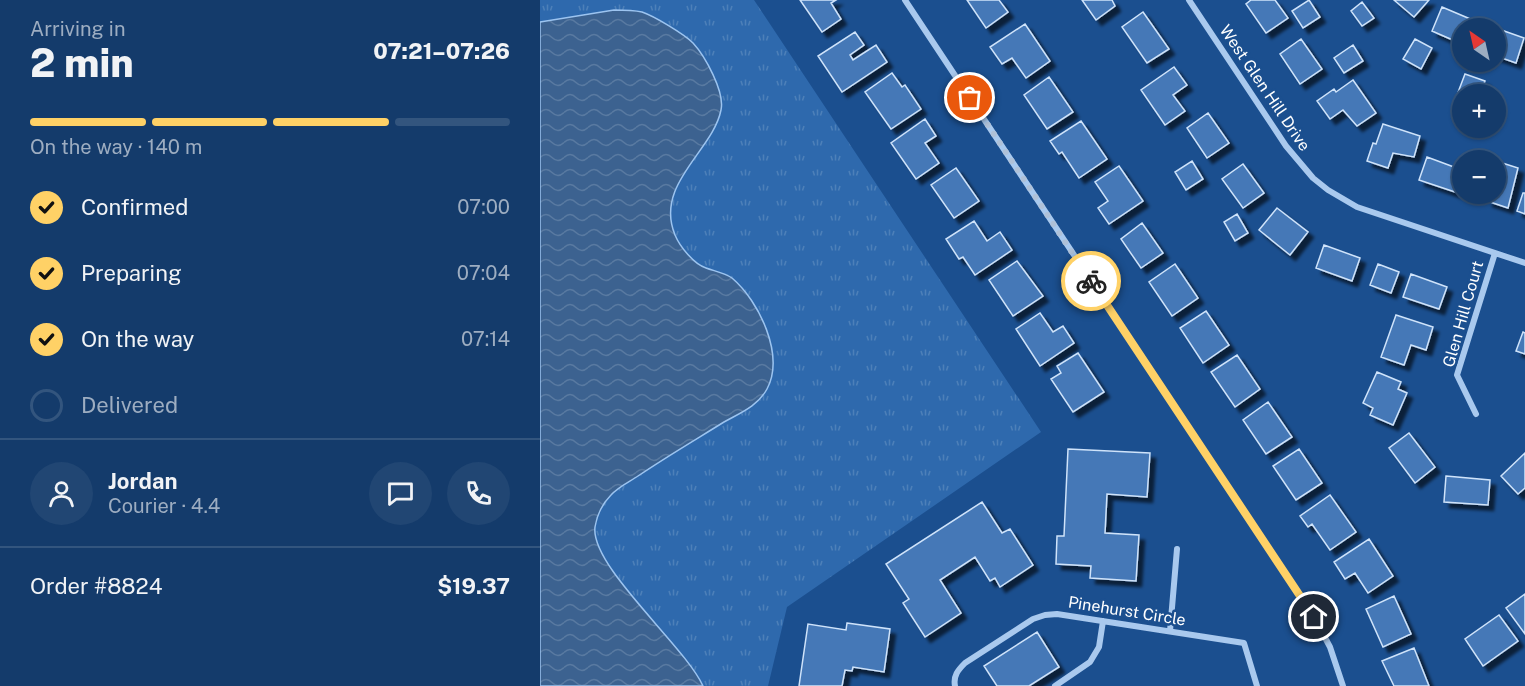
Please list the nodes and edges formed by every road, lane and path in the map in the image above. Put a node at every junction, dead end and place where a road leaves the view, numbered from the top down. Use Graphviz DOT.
graph roads {
  1 [pos="904,0"];
  2 [pos="1189,0"];
  3 [pos="1495,253"];
  4 [pos="1525,263"];
  5 [pos="1476,414"];
  6 [pos="1177,549"];
  7 [pos="1103,621"];
  8 [pos="1170,631"];
  9 [pos="955,686"];
  10 [pos="1055,686"];
  11 [pos="1257,686"];
  12 [pos="1343,686"];
  1 -- 12 [label="street"];
  2 -- 3 [label="street, West Glen Hill Drive"];
  3 -- 4 [label="street, West Glen Hill Drive"];
  3 -- 5 [label="street, Glen Hill Court"];
  6 -- 8 [label="street"];
  7 -- 8 [label="street, Pinehurst Circle"];
  7 -- 9 [label="street, Pinehurst Circle"];
  7 -- 10 [label="street"];
  8 -- 11 [label="street, Pinehurst Circle"];
}
